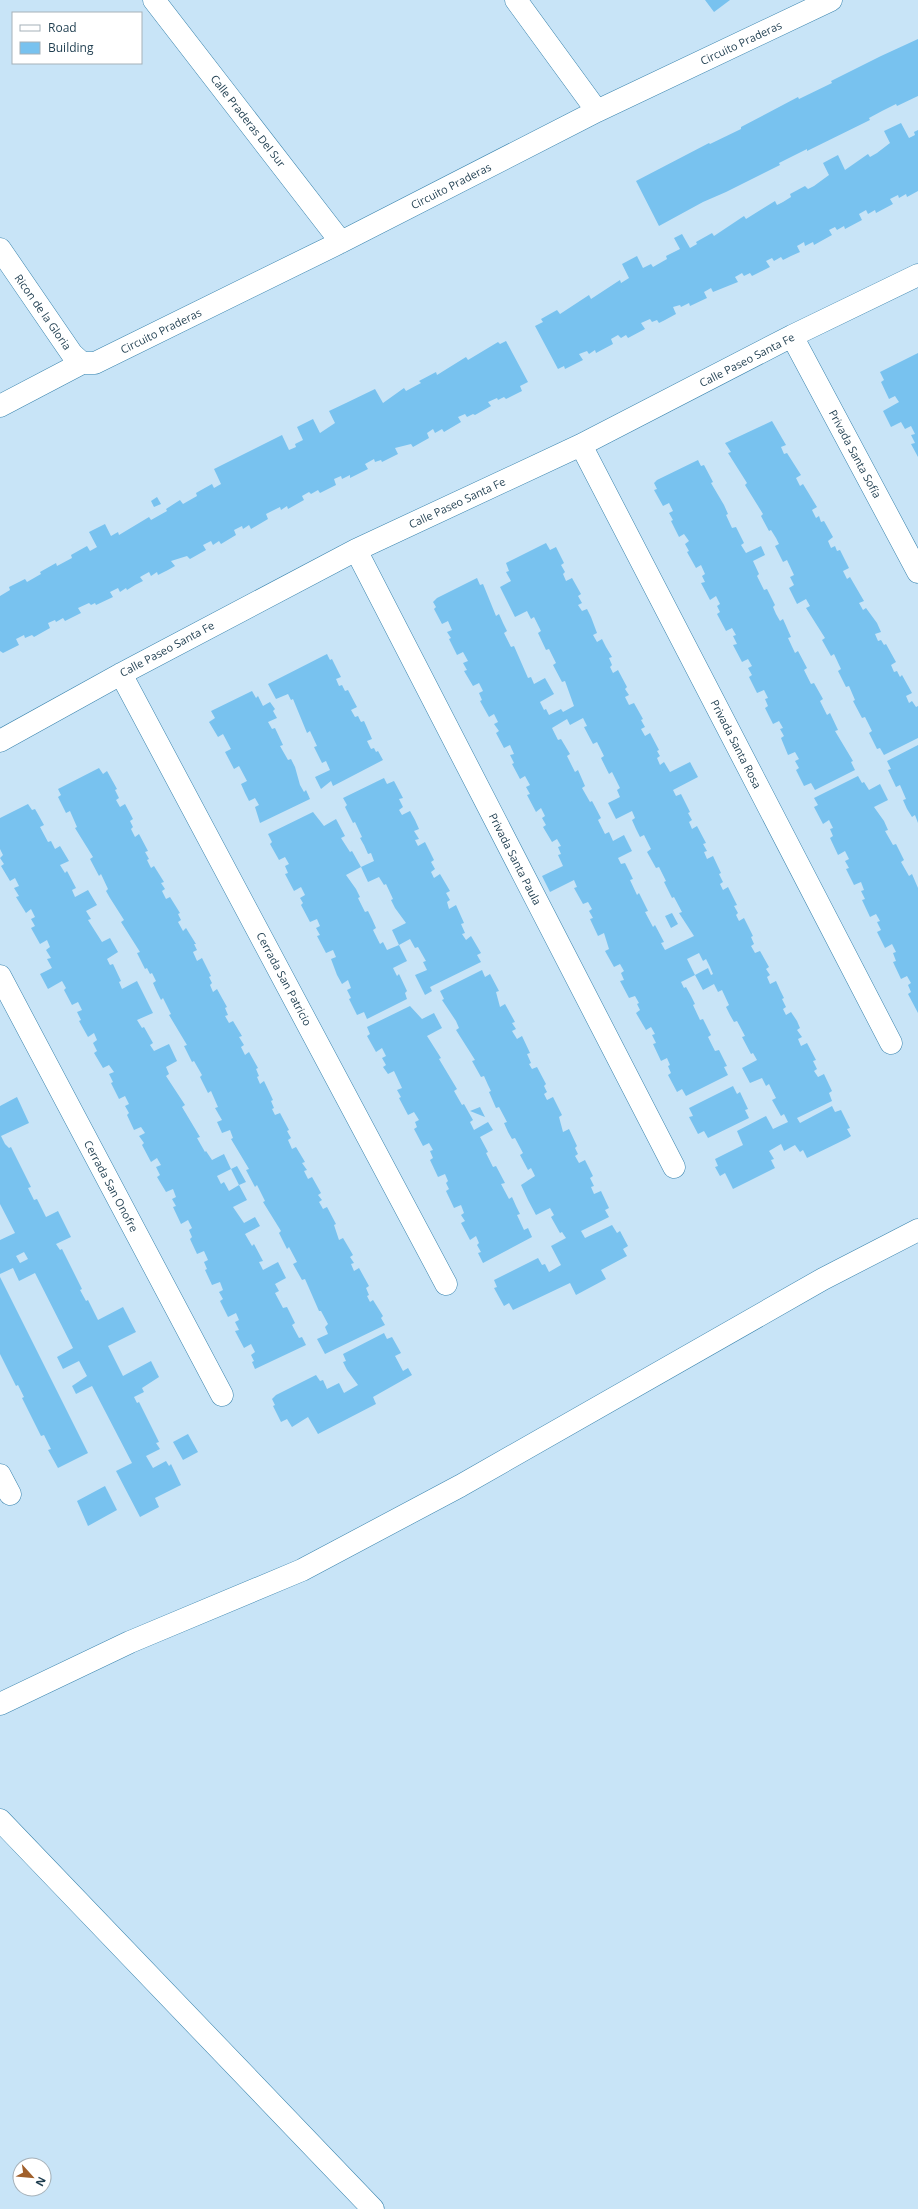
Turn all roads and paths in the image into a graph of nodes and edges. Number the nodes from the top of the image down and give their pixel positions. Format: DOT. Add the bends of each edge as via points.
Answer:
graph roads {
  1 [pos="154,0"];
  2 [pos="516,0"];
  3 [pos="831,0"];
  4 [pos="597,111"];
  5 [pos="341,242"];
  6 [pos="0,249"];
  7 [pos="918,275"];
  8 [pos="792,336"];
  9 [pos="77,358"];
  10 [pos="0,406"];
  11 [pos="581,445"];
  12 [pos="356,550"];
  13 [pos="918,572"];
  14 [pos="121,674"];
  15 [pos="0,741"];
  16 [pos="0,976"];
  17 [pos="891,1043"];
  18 [pos="674,1167"];
  19 [pos="918,1230"];
  20 [pos="446,1284"];
  21 [pos="222,1395"];
  22 [pos="0,1704"];
  23 [pos="0,1820"];
  24 [pos="373,2209"];
  1 -- 5 [label="street, Calle Praderas Del Sur"];
  2 -- 4 [label="street"];
  3 -- 4 [label="street, Circuito Praderas"];
  4 -- 5 [label="street, Circuito Praderas"];
  5 -- 9 [label="street, Circuito Praderas" via="95,363"];
  6 -- 9 [label="street, Ricon de la Gloria"];
  7 -- 8 [label="street, Calle Paseo Santa Fe"];
  8 -- 11 [label="street, Calle Paseo Santa Fe"];
  8 -- 13 [label="street, Privada Santa Sofía"];
  9 -- 10 [label="street, Circuito Praderas"];
  11 -- 12 [label="street, Calle Paseo Santa Fe"];
  11 -- 17 [label="street, Privada Santa Rosa"];
  12 -- 14 [label="street, Calle Paseo Santa Fe"];
  12 -- 18 [label="street, Privada Santa Paula"];
  14 -- 15 [label="street, Calle Paseo Santa Fe"];
  14 -- 20 [label="street, Cerrada San Patricio"];
  16 -- 21 [label="street, Cerrada San Onofre"];
  19 -- 22 [label="street" via="823,1279 460,1486 302,1570 130,1642"];
  23 -- 24 [label="street"];
}
